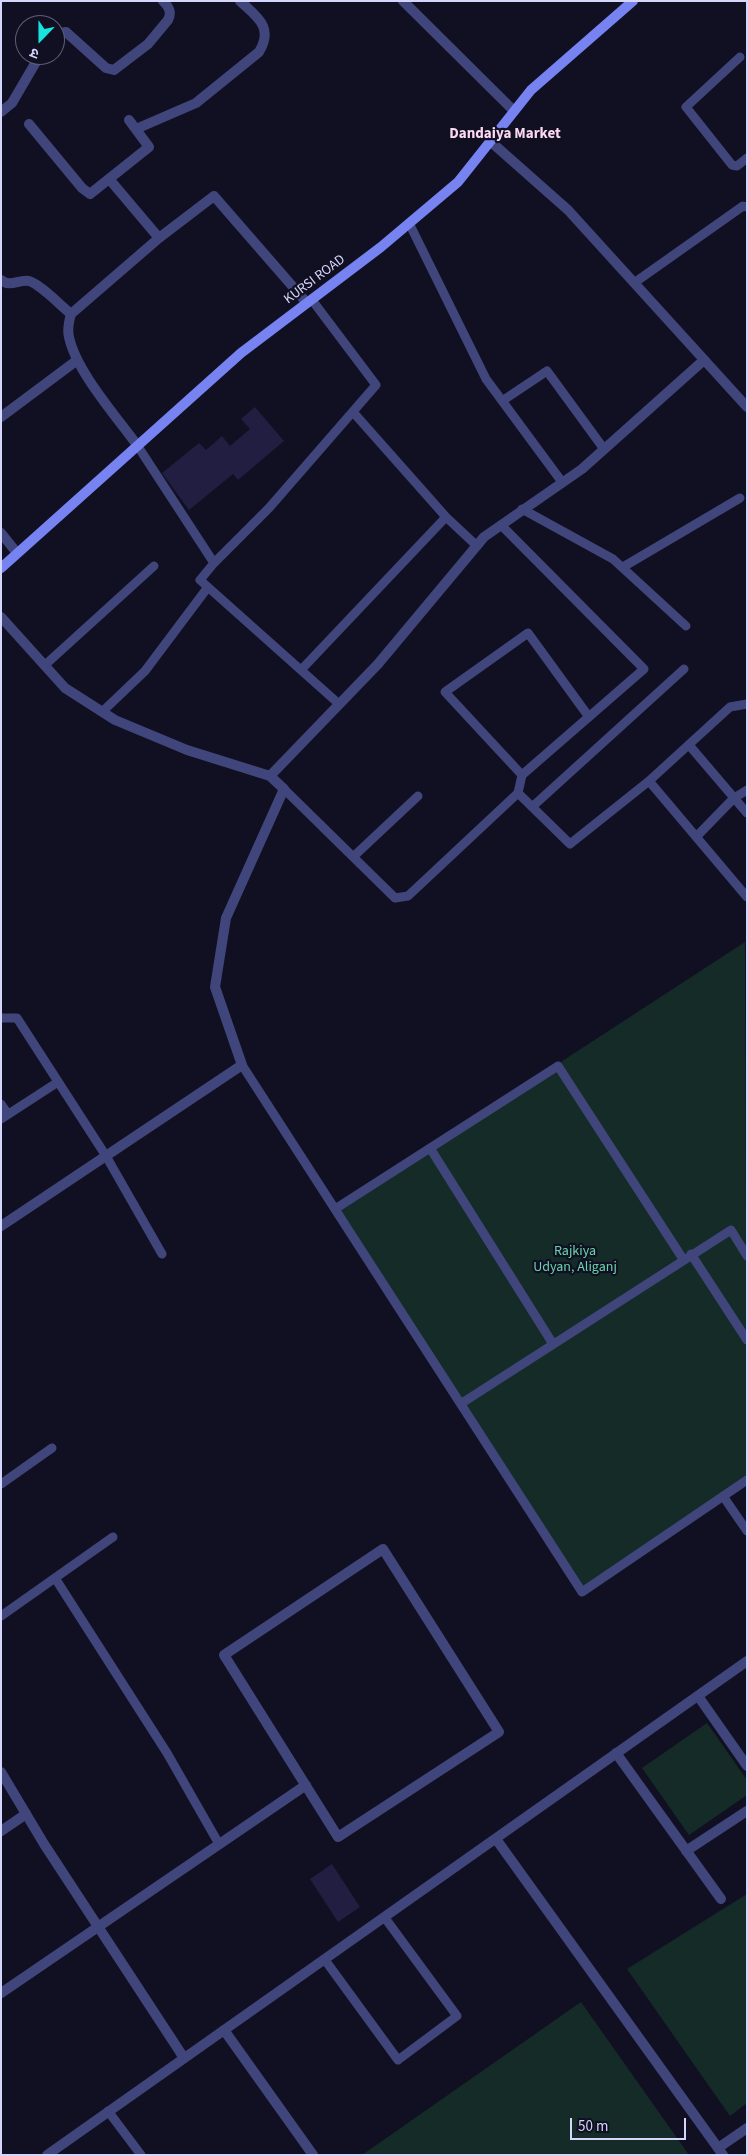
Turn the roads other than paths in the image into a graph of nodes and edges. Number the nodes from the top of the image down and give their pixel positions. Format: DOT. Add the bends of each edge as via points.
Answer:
graph roads {
  1 [pos="240,1"];
  2 [pos="403,1"];
  3 [pos="633,1"];
  4 [pos="165,2"];
  5 [pos="65,32"];
  6 [pos="740,57"];
  7 [pos="34,65"];
  8 [pos="514,110"];
  9 [pos="1,112"];
  10 [pos="129,120"];
  11 [pos="29,124"];
  12 [pos="136,128"];
  13 [pos="490,141"];
  14 [pos="747,158"];
  15 [pos="110,180"];
  16 [pos="747,207"];
  17 [pos="409,223"];
  18 [pos="159,238"];
  19 [pos="1,280"];
  20 [pos="634,283"];
  21 [pos="309,301"];
  22 [pos="71,314"];
  23 [pos="704,360"];
  24 [pos="76,361"];
  25 [pos="502,401"];
  26 [pos="745,401"];
  27 [pos="353,412"];
  28 [pos="1,417"];
  29 [pos="138,445"];
  30 [pos="604,449"];
  31 [pos="562,482"];
  32 [pos="740,498"];
  33 [pos="522,510"];
  34 [pos="446,517"];
  35 [pos="501,525"];
  36 [pos="1,534"];
  37 [pos="476,546"];
  38 [pos="17,554"];
  39 [pos="214,563"];
  40 [pos="154,566"];
  41 [pos="622,567"];
  42 [pos="1,568"];
  43 [pos="208,587"];
  44 [pos="1,617"];
  45 [pos="686,626"];
  46 [pos="45,665"];
  47 [pos="684,668"];
  48 [pos="300,670"];
  49 [pos="339,704"];
  50 [pos="747,704"];
  51 [pos="102,712"];
  52 [pos="589,717"];
  53 [pos="689,745"];
  54 [pos="522,775"];
  55 [pos="270,776"];
  56 [pos="649,781"];
  57 [pos="284,789"];
  58 [pos="747,790"];
  59 [pos="518,793"];
  60 [pos="418,796"];
  61 [pos="734,798"];
  62 [pos="532,807"];
  63 [pos="747,813"];
  64 [pos="696,837"];
  65 [pos="353,857"];
  66 [pos="745,892"];
  67 [pos="1,1018"];
  68 [pos="242,1065"];
  69 [pos="58,1082"];
  70 [pos="1,1104"];
  71 [pos="5,1116"];
  72 [pos="430,1148"];
  73 [pos="106,1156"];
  74 [pos="335,1209"];
  75 [pos="1,1226"];
  76 [pos="162,1254"];
  77 [pos="747,1256"];
  78 [pos="687,1257"];
  79 [pos="747,1340"];
  80 [pos="553,1344"];
  81 [pos="462,1403"];
  82 [pos="52,1448"];
  83 [pos="747,1480"];
  84 [pos="1,1484"];
  85 [pos="723,1496"];
  86 [pos="747,1531"];
  87 [pos="113,1537"];
  88 [pos="55,1578"];
  89 [pos="1,1616"];
  90 [pos="747,1661"];
  91 [pos="698,1696"];
  92 [pos="616,1753"];
  93 [pos="747,1766"];
  94 [pos="1,1772"];
  95 [pos="306,1785"];
  96 [pos="747,1812"];
  97 [pos="26,1814"];
  98 [pos="1,1831"];
  99 [pos="496,1839"];
  100 [pos="219,1844"];
  101 [pos="686,1851"];
  102 [pos="721,1899"];
  103 [pos="385,1918"];
  104 [pos="98,1926"];
  105 [pos="325,1960"];
  106 [pos="1,1993"];
  107 [pos="224,2030"];
  108 [pos="184,2058"];
  109 [pos="108,2111"];
  110 [pos="747,2128"];
  111 [pos="720,2151"];
  112 [pos="47,2155"];
  113 [pos="141,2155"];
  114 [pos="312,2155"];
  1 -- 12 [label="street" via="265,30 265,43 260,52 196,103"];
  2 -- 8 [label="street"];
  3 -- 8 [label="main road, KURSI ROAD" via="531,90"];
  4 -- 5 [label="street" via="171,15 168,20 148,44 114,70 106,68"];
  6 -- 14 [label="lane" via="686,108 732,165 737,166"];
  7 -- 9 [label="street" via="12,104"];
  8 -- 13 [label="main road, KURSI ROAD"];
  10 -- 12 [label="street"];
  11 -- 15 [label="street" via="87,194 93,194"];
  12 -- 15 [label="street" via="149,147"];
  13 -- 17 [label="main road, KURSI ROAD" via="458,182"];
  13 -- 20 [label="street" via="568,210"];
  15 -- 18 [label="street"];
  16 -- 20 [label="lane" via="744,206"];
  17 -- 21 [label="main road, KURSI ROAD"];
  17 -- 25 [label="lane" via="486,379"];
  18 -- 21 [label="street" via="214,196"];
  18 -- 22 [label="street"];
  19 -- 22 [label="street" via="12,284 33,283"];
  20 -- 23 [label="street"];
  21 -- 27 [label="lane" via="376,385"];
  21 -- 29 [label="main road, KURSI ROAD" via="241,353"];
  22 -- 24 [label="street" via="68,335"];
  23 -- 26 [label="street"];
  23 -- 30 [label="street"];
  24 -- 28 [label="street"];
  24 -- 29 [label="street"];
  25 -- 30 [label="lane" via="546,371"];
  25 -- 31 [label="lane"];
  27 -- 34 [label="lane"];
  27 -- 39 [label="lane" via="269,508"];
  29 -- 38 [label="main road, KURSI ROAD"];
  29 -- 39 [label="lane"];
  30 -- 31 [label="street"];
  31 -- 33 [label="street"];
  32 -- 41 [label="lane"];
  33 -- 35 [label="street"];
  33 -- 41 [label="lane"];
  34 -- 37 [label="lane"];
  34 -- 48 [label="lane"];
  35 -- 37 [label="street"];
  35 -- 52 [label="lane" via="644,670"];
  36 -- 38 [label="street"];
  37 -- 49 [label="street" via="378,664"];
  38 -- 42 [label="main road, KURSI ROAD"];
  39 -- 43 [label="lane" via="200,580"];
  40 -- 46 [label="lane"];
  41 -- 45 [label="lane"];
  43 -- 48 [label="lane"];
  43 -- 51 [label="lane" via="145,671"];
  44 -- 46 [label="street"];
  46 -- 51 [label="street" via="65,688"];
  47 -- 62 [label="lane"];
  48 -- 49 [label="lane"];
  49 -- 55 [label="street"];
  50 -- 53 [label="lane" via="730,708"];
  51 -- 55 [label="street" via="187,750"];
  52 -- 54 [label="lane"];
  52 -- 54 [label="lane" via="528,632 445,692"];
  53 -- 56 [label="lane"];
  53 -- 61 [label="lane"];
  54 -- 59 [label="lane"];
  55 -- 57 [label="street"];
  56 -- 62 [label="lane" via="570,844"];
  56 -- 64 [label="lane"];
  57 -- 65 [label="lane"];
  57 -- 68 [label="street" via="226,918 215,987"];
  58 -- 61 [label="lane"];
  59 -- 62 [label="lane"];
  59 -- 65 [label="lane" via="408,896 394,898"];
  60 -- 65 [label="lane"];
  61 -- 63 [label="lane"];
  61 -- 64 [label="lane"];
  64 -- 66 [label="lane"];
  67 -- 69 [label="lane" via="17,1018"];
  68 -- 73 [label="street"];
  68 -- 74 [label="lane"];
  69 -- 71 [label="lane"];
  69 -- 73 [label="lane"];
  70 -- 71 [label="lane"];
  72 -- 74 [label="lane"];
  72 -- 78 [label="lane" via="558,1066"];
  72 -- 80 [label="lane"];
  73 -- 75 [label="street"];
  73 -- 76 [label="lane"];
  74 -- 81 [label="lane"];
  77 -- 78 [label="lane" via="731,1230"];
  78 -- 79 [label="lane"];
  78 -- 80 [label="lane"];
  80 -- 81 [label="lane"];
  81 -- 85 [label="lane" via="582,1592"];
  82 -- 84 [label="lane"];
  83 -- 85 [label="lane"];
  85 -- 86 [label="lane"];
  87 -- 88 [label="lane"];
  88 -- 89 [label="lane"];
  88 -- 100 [label="lane" via="167,1753"];
  90 -- 91 [label="street"];
  91 -- 92 [label="street"];
  91 -- 93 [label="street"];
  92 -- 99 [label="street"];
  92 -- 101 [label="street"];
  94 -- 97 [label="street"];
  95 -- 95 [label="street" via="224,1655 383,1549 499,1732 338,1837"];
  95 -- 100 [label="street"];
  96 -- 101 [label="street"];
  97 -- 98 [label="street"];
  97 -- 104 [label="street"];
  99 -- 103 [label="street"];
  99 -- 111 [label="street"];
  100 -- 104 [label="street"];
  101 -- 102 [label="street"];
  103 -- 105 [label="street"];
  103 -- 105 [label="lane" via="457,2016 398,2060"];
  104 -- 106 [label="street"];
  104 -- 108 [label="street"];
  105 -- 107 [label="street"];
  107 -- 108 [label="street"];
  107 -- 114 [label="street"];
  108 -- 109 [label="street"];
  109 -- 112 [label="street"];
  109 -- 113 [label="lane"];
  110 -- 111 [label="street"];
}
